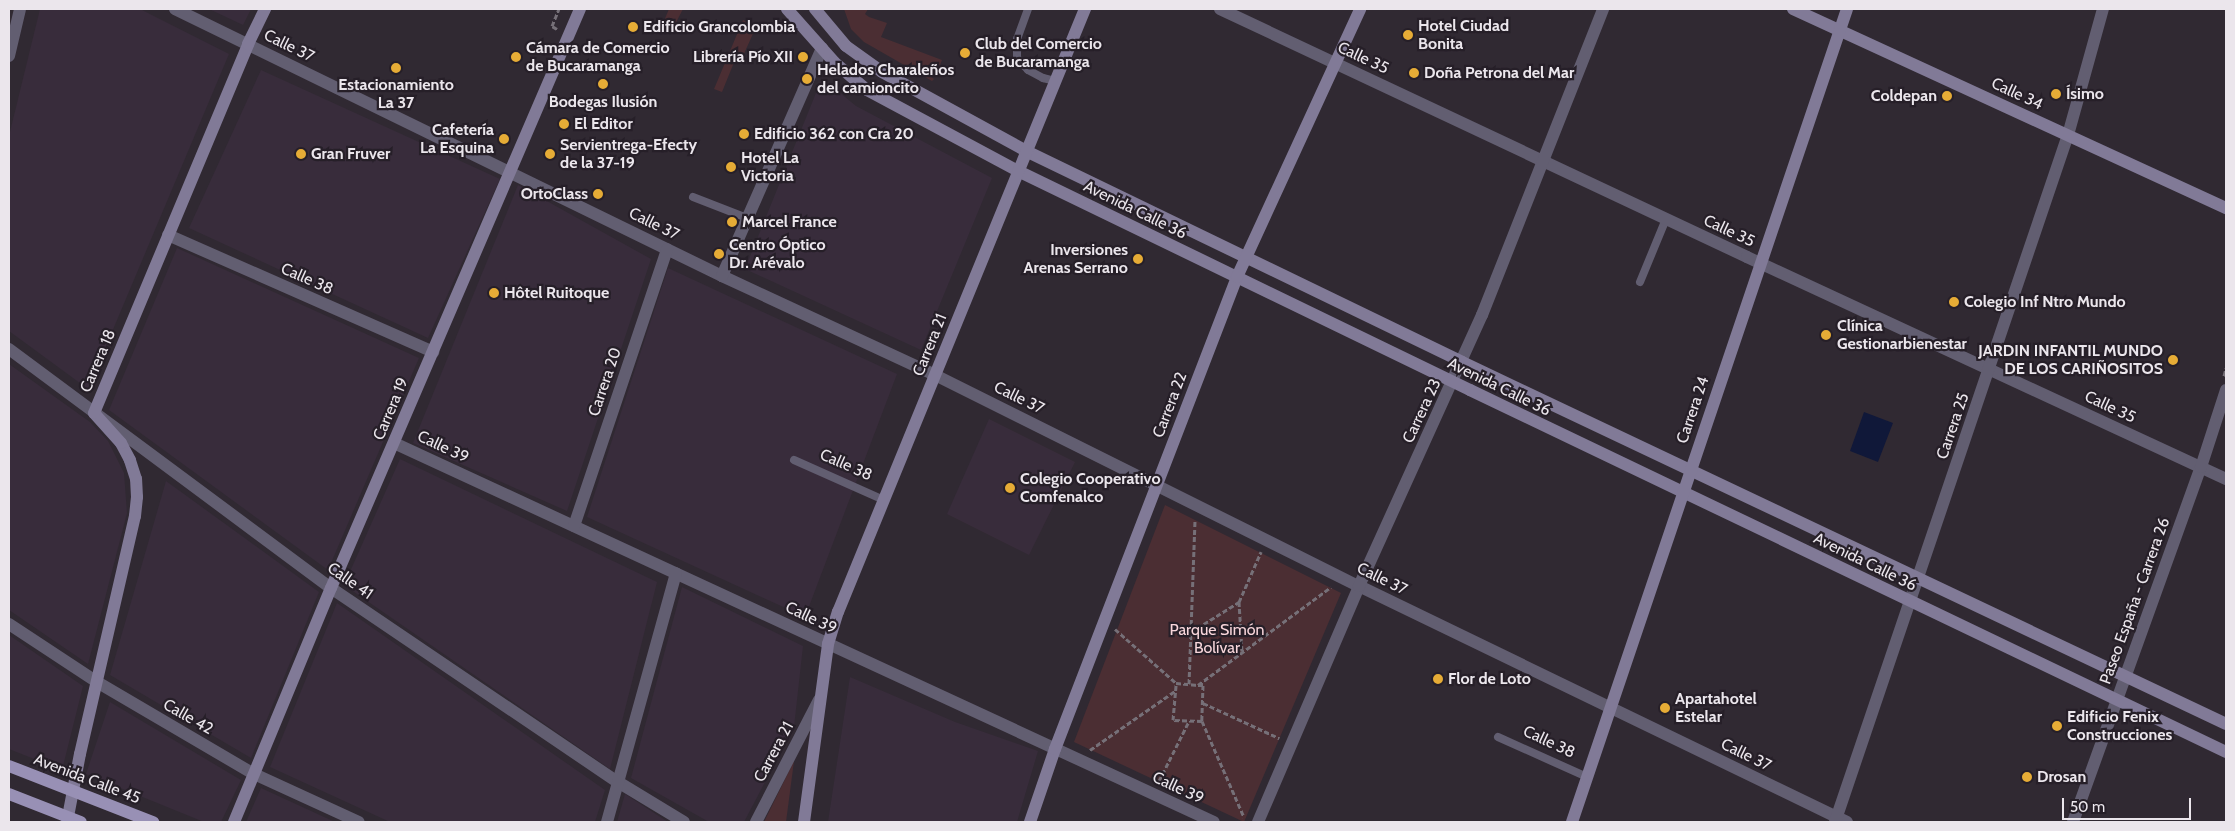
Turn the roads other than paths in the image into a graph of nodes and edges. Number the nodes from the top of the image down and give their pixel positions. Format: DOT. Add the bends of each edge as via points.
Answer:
graph roads {
  1 [pos="20,9"];
  2 [pos="175,9"];
  3 [pos="265,9"];
  4 [pos="580,9"];
  5 [pos="787,9"];
  6 [pos="815,9"];
  7 [pos="1028,9"];
  8 [pos="1085,9"];
  9 [pos="1220,9"];
  10 [pos="1360,9"];
  11 [pos="1603,9"];
  12 [pos="1793,9"];
  13 [pos="1847,9"];
  14 [pos="2103,9"];
  15 [pos="1840,31"];
  16 [pos="248,44"];
  17 [pos="822,48"];
  18 [pos="9,56"];
  19 [pos="1334,62"];
  20 [pos="1055,81"];
  21 [pos="2068,135"];
  22 [pos="1026,151"];
  23 [pos="1542,160"];
  24 [pos="511,171"];
  25 [pos="1018,171"];
  26 [pos="693,197"];
  27 [pos="2226,208"];
  28 [pos="747,218"];
  29 [pos="1666,219"];
  30 [pos="168,235"];
  31 [pos="667,249"];
  32 [pos="1246,257"];
  33 [pos="1761,263"];
  34 [pos="722,276"];
  35 [pos="1237,278"];
  36 [pos="1640,282"];
  37 [pos="9,349"];
  38 [pos="433,352"];
  39 [pos="1462,362"];
  40 [pos="1990,369"];
  41 [pos="935,375"];
  42 [pos="1453,382"];
  43 [pos="2226,390"];
  44 [pos="94,413"];
  45 [pos="394,442"];
  46 [pos="794,460"];
  47 [pos="2201,467"];
  48 [pos="1690,470"];
  49 [pos="2226,479"];
  50 [pos="1156,484"];
  51 [pos="1682,492"];
  52 [pos="884,500"];
  53 [pos="574,526"];
  54 [pos="676,573"];
  55 [pos="1918,579"];
  56 [pos="1359,586"];
  57 [pos="331,588"];
  58 [pos="1910,601"];
  59 [pos="9,624"];
  60 [pos="828,644"];
  61 [pos="2125,676"];
  62 [pos="96,682"];
  63 [pos="821,698"];
  64 [pos="2116,700"];
  65 [pos="1610,706"];
  66 [pos="2226,724"];
  67 [pos="1498,737"];
  68 [pos="1055,749"];
  69 [pos="2226,752"];
  70 [pos="9,766"];
  71 [pos="254,774"];
  72 [pos="1587,777"];
  73 [pos="618,782"];
  74 [pos="72,790"];
  75 [pos="9,794"];
  76 [pos="1196,819"];
  77 [pos="67,820"];
  78 [pos="1840,821"];
  79 [pos="81,822"];
  80 [pos="153,822"];
  81 [pos="234,822"];
  82 [pos="359,822"];
  83 [pos="607,822"];
  84 [pos="684,822"];
  85 [pos="756,822"];
  86 [pos="804,822"];
  87 [pos="1030,822"];
  88 [pos="1214,822"];
  89 [pos="1258,822"];
  90 [pos="1572,822"];
  91 [pos="2073,822"];
  1 -- 18 [label="street"];
  2 -- 16 [label="street, Calle 37"];
  3 -- 16 [label="street, Carrera 18"];
  4 -- 24 [label="street, Carrera 19"];
  5 -- 17 [label="street, Avenida Calle 36"];
  6 -- 22 [label="street, Avenida Calle 36" via="846,46 882,72"];
  7 -- 20 [label="lane" via="1017,40 1017,58 1028,70"];
  8 -- 20 [label="street, Carrera 21"];
  9 -- 19 [label="street, Calle 35"];
  10 -- 19 [label="street, Carrera 22"];
  11 -- 23 [label="street, Carrera 23"];
  12 -- 15 [label="street, Calle 34"];
  13 -- 15 [label="street, Carrera 24"];
  14 -- 21 [label="street, Carrera 25"];
  15 -- 21 [label="street, Calle 34"];
  15 -- 33 [label="street, Carrera 24"];
  16 -- 24 [label="street, Calle 37"];
  16 -- 30 [label="street, Carrera 18"];
  17 -- 25 [label="street, Avenida Calle 36" via="845,73 867,90"];
  17 -- 28 [label="street"];
  19 -- 23 [label="street, Calle 35"];
  19 -- 32 [label="street, Carrera 22"];
  20 -- 22 [label="street, Carrera 21"];
  21 -- 27 [label="street, Calle 34"];
  21 -- 40 [label="street, Carrera 25"];
  22 -- 25 [label="street, Carrera 21"];
  22 -- 32 [label="street, Avenida Calle 36"];
  23 -- 29 [label="street, Calle 35"];
  23 -- 39 [label="street, Carrera 23"];
  24 -- 31 [label="street, Calle 37"];
  24 -- 38 [label="street, Carrera 19"];
  25 -- 35 [label="street, Avenida Calle 36"];
  25 -- 41 [label="street, Carrera 21"];
  26 -- 28 [label="lane"];
  28 -- 34 [label="street"];
  29 -- 33 [label="street, Calle 35"];
  29 -- 36 [label="lane"];
  30 -- 38 [label="street, Calle 38"];
  30 -- 44 [label="street, Carrera 18"];
  31 -- 34 [label="street, Calle 37"];
  31 -- 53 [label="street, Carrera 20"];
  32 -- 35 [label="street, Carrera 22"];
  32 -- 39 [label="street, Avenida Calle 36"];
  33 -- 40 [label="street, Calle 35"];
  33 -- 48 [label="street, Carrera 24"];
  34 -- 41 [label="street, Calle 37"];
  35 -- 42 [label="street, Avenida Calle 36"];
  35 -- 50 [label="street, Carrera 22"];
  37 -- 44 [label="street, Calle 41"];
  38 -- 45 [label="street, Carrera 19"];
  39 -- 42 [label="street, Carrera 23"];
  39 -- 48 [label="street, Avenida Calle 36"];
  40 -- 47 [label="street, Calle 35"];
  40 -- 55 [label="street, Carrera 25"];
  41 -- 50 [label="street, Calle 37"];
  41 -- 52 [label="street, Carrera 21"];
  42 -- 51 [label="street, Avenida Calle 36"];
  42 -- 56 [label="street, Carrera 23"];
  43 -- 47 [label="street, Paseo España - Carrera 26"];
  44 -- 57 [label="street, Calle 41"];
  44 -- 62 [label="street, Carrera 18" via="121,443 130,460 137,497"];
  45 -- 53 [label="street, Calle 39"];
  45 -- 57 [label="street, Carrera 19"];
  46 -- 52 [label="lane, Calle 38"];
  47 -- 49 [label="street, Calle 35"];
  47 -- 61 [label="street, Paseo España - Carrera 26"];
  48 -- 51 [label="street, Carrera 24"];
  48 -- 55 [label="street, Avenida Calle 36"];
  50 -- 56 [label="street, Calle 37"];
  50 -- 68 [label="street, Carrera 22"];
  51 -- 58 [label="street, Avenida Calle 36"];
  51 -- 65 [label="street, Carrera 24"];
  52 -- 60 [label="street, Carrera 21"];
  53 -- 54 [label="street, Calle 39"];
  54 -- 60 [label="street, Calle 39"];
  54 -- 73 [label="street"];
  55 -- 58 [label="street, Carrera 25"];
  55 -- 61 [label="street, Avenida Calle 36"];
  56 -- 65 [label="street, Calle 37"];
  56 -- 89 [label="street, Carrera 23"];
  57 -- 71 [label="street, Carrera 19"];
  57 -- 73 [label="street, Calle 41"];
  58 -- 64 [label="street, Avenida Calle 36"];
  58 -- 78 [label="street, Carrera 25"];
  59 -- 62 [label="street, Calle 42"];
  60 -- 63 [label="street, Carrera 21"];
  60 -- 68 [label="street, Calle 39"];
  61 -- 64 [label="street, Paseo España - Carrera 26"];
  61 -- 66 [label="street, Avenida Calle 36"];
  62 -- 71 [label="street, Calle 42"];
  62 -- 74 [label="street, Carrera 18"];
  63 -- 85 [label="street, Carrera 21"];
  63 -- 86 [label="street, Carrera 21"];
  64 -- 69 [label="street, Avenida Calle 36"];
  64 -- 91 [label="street, Paseo España - Carrera 26"];
  65 -- 72 [label="street, Carrera 24"];
  65 -- 78 [label="street, Calle 37"];
  67 -- 72 [label="lane, Calle 38"];
  68 -- 76 [label="street, Calle 39" via="1153,794"];
  68 -- 87 [label="street, Carrera 22"];
  70 -- 74 [label="main road, Avenida Calle 45"];
  71 -- 81 [label="street, Carrera 19"];
  71 -- 82 [label="street, Calle 42"];
  72 -- 90 [label="street, Carrera 24"];
  73 -- 83 [label="street"];
  73 -- 84 [label="street, Calle 41"];
  74 -- 77 [label="street, Carrera 18"];
  74 -- 80 [label="main road, Avenida Calle 45"];
  75 -- 77 [label="main road"];
  76 -- 88 [label="street, Calle 39"];
  77 -- 79 [label="main road"];
}
